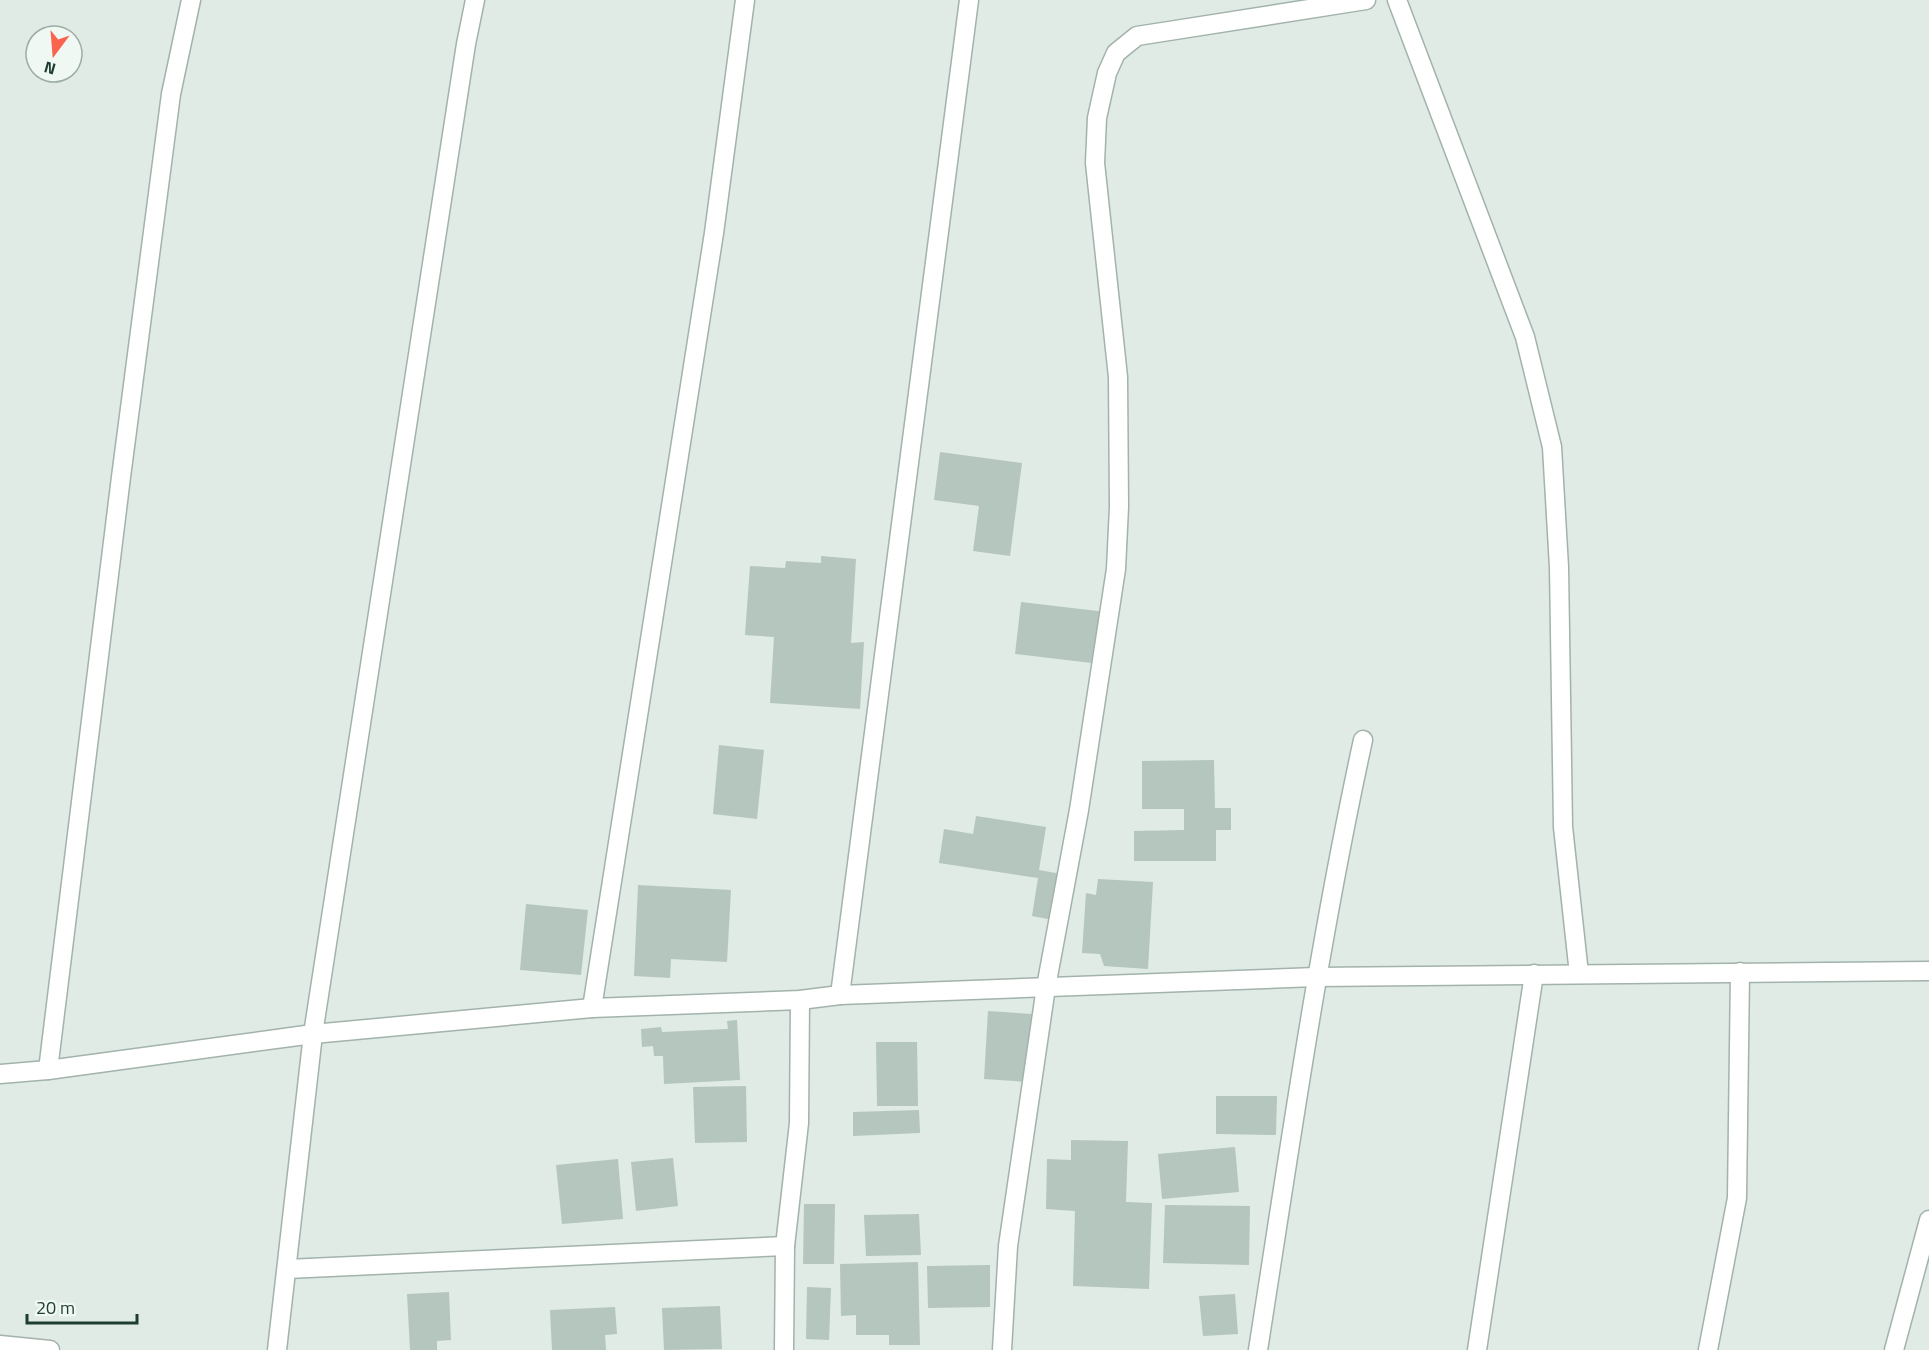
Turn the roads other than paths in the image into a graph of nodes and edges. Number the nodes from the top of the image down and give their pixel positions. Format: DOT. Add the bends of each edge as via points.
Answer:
graph roads {
  1 [pos="191,0"];
  2 [pos="475,0"];
  3 [pos="745,0"];
  4 [pos="969,0"];
  5 [pos="1366,0"];
  6 [pos="1397,0"];
  7 [pos="1363,740"];
  8 [pos="1740,972"];
  9 [pos="1929,972"];
  10 [pos="1579,974"];
  11 [pos="1534,975"];
  12 [pos="1316,977"];
  13 [pos="1046,987"];
  14 [pos="840,995"];
  15 [pos="800,1000"];
  16 [pos="592,1008"];
  17 [pos="313,1034"];
  18 [pos="48,1070"];
  19 [pos="0,1074"];
  20 [pos="1929,1220"];
  21 [pos="785,1246"];
  22 [pos="287,1269"];
  23 [pos="0,1345"];
  24 [pos="50,1350"];
  25 [pos="277,1350"];
  26 [pos="784,1350"];
  27 [pos="1002,1350"];
  28 [pos="1258,1350"];
  29 [pos="1477,1350"];
  30 [pos="1708,1350"];
  31 [pos="1894,1350"];
  1 -- 18 [label="street" via="171,94"];
  2 -- 17 [label="street"];
  3 -- 16 [label="street" via="714,233"];
  4 -- 14 [label="street"];
  5 -- 13 [label="street" via="1137,36 1116,53 1107,73 1097,118 1095,163 1118,377 1116,569 1079,810"];
  6 -- 10 [label="street" via="1525,337 1552,447 1559,567 1563,827"];
  7 -- 12 [label="street"];
  8 -- 9 [label="street"];
  8 -- 10 [label="street"];
  8 -- 30 [label="street" via="1737,1198"];
  10 -- 11 [label="street"];
  11 -- 12 [label="street"];
  11 -- 29 [label="street"];
  12 -- 13 [label="street"];
  12 -- 28 [label="street"];
  13 -- 14 [label="street"];
  13 -- 27 [label="street" via="1008,1246"];
  14 -- 15 [label="street"];
  15 -- 16 [label="street"];
  15 -- 21 [label="street" via="799,1123"];
  16 -- 17 [label="street"];
  17 -- 18 [label="street"];
  17 -- 22 [label="street"];
  18 -- 19 [label="street"];
  20 -- 31 [label="street"];
  21 -- 22 [label="street"];
  21 -- 26 [label="street"];
  22 -- 25 [label="street"];
  23 -- 24 [label="street"];
}
